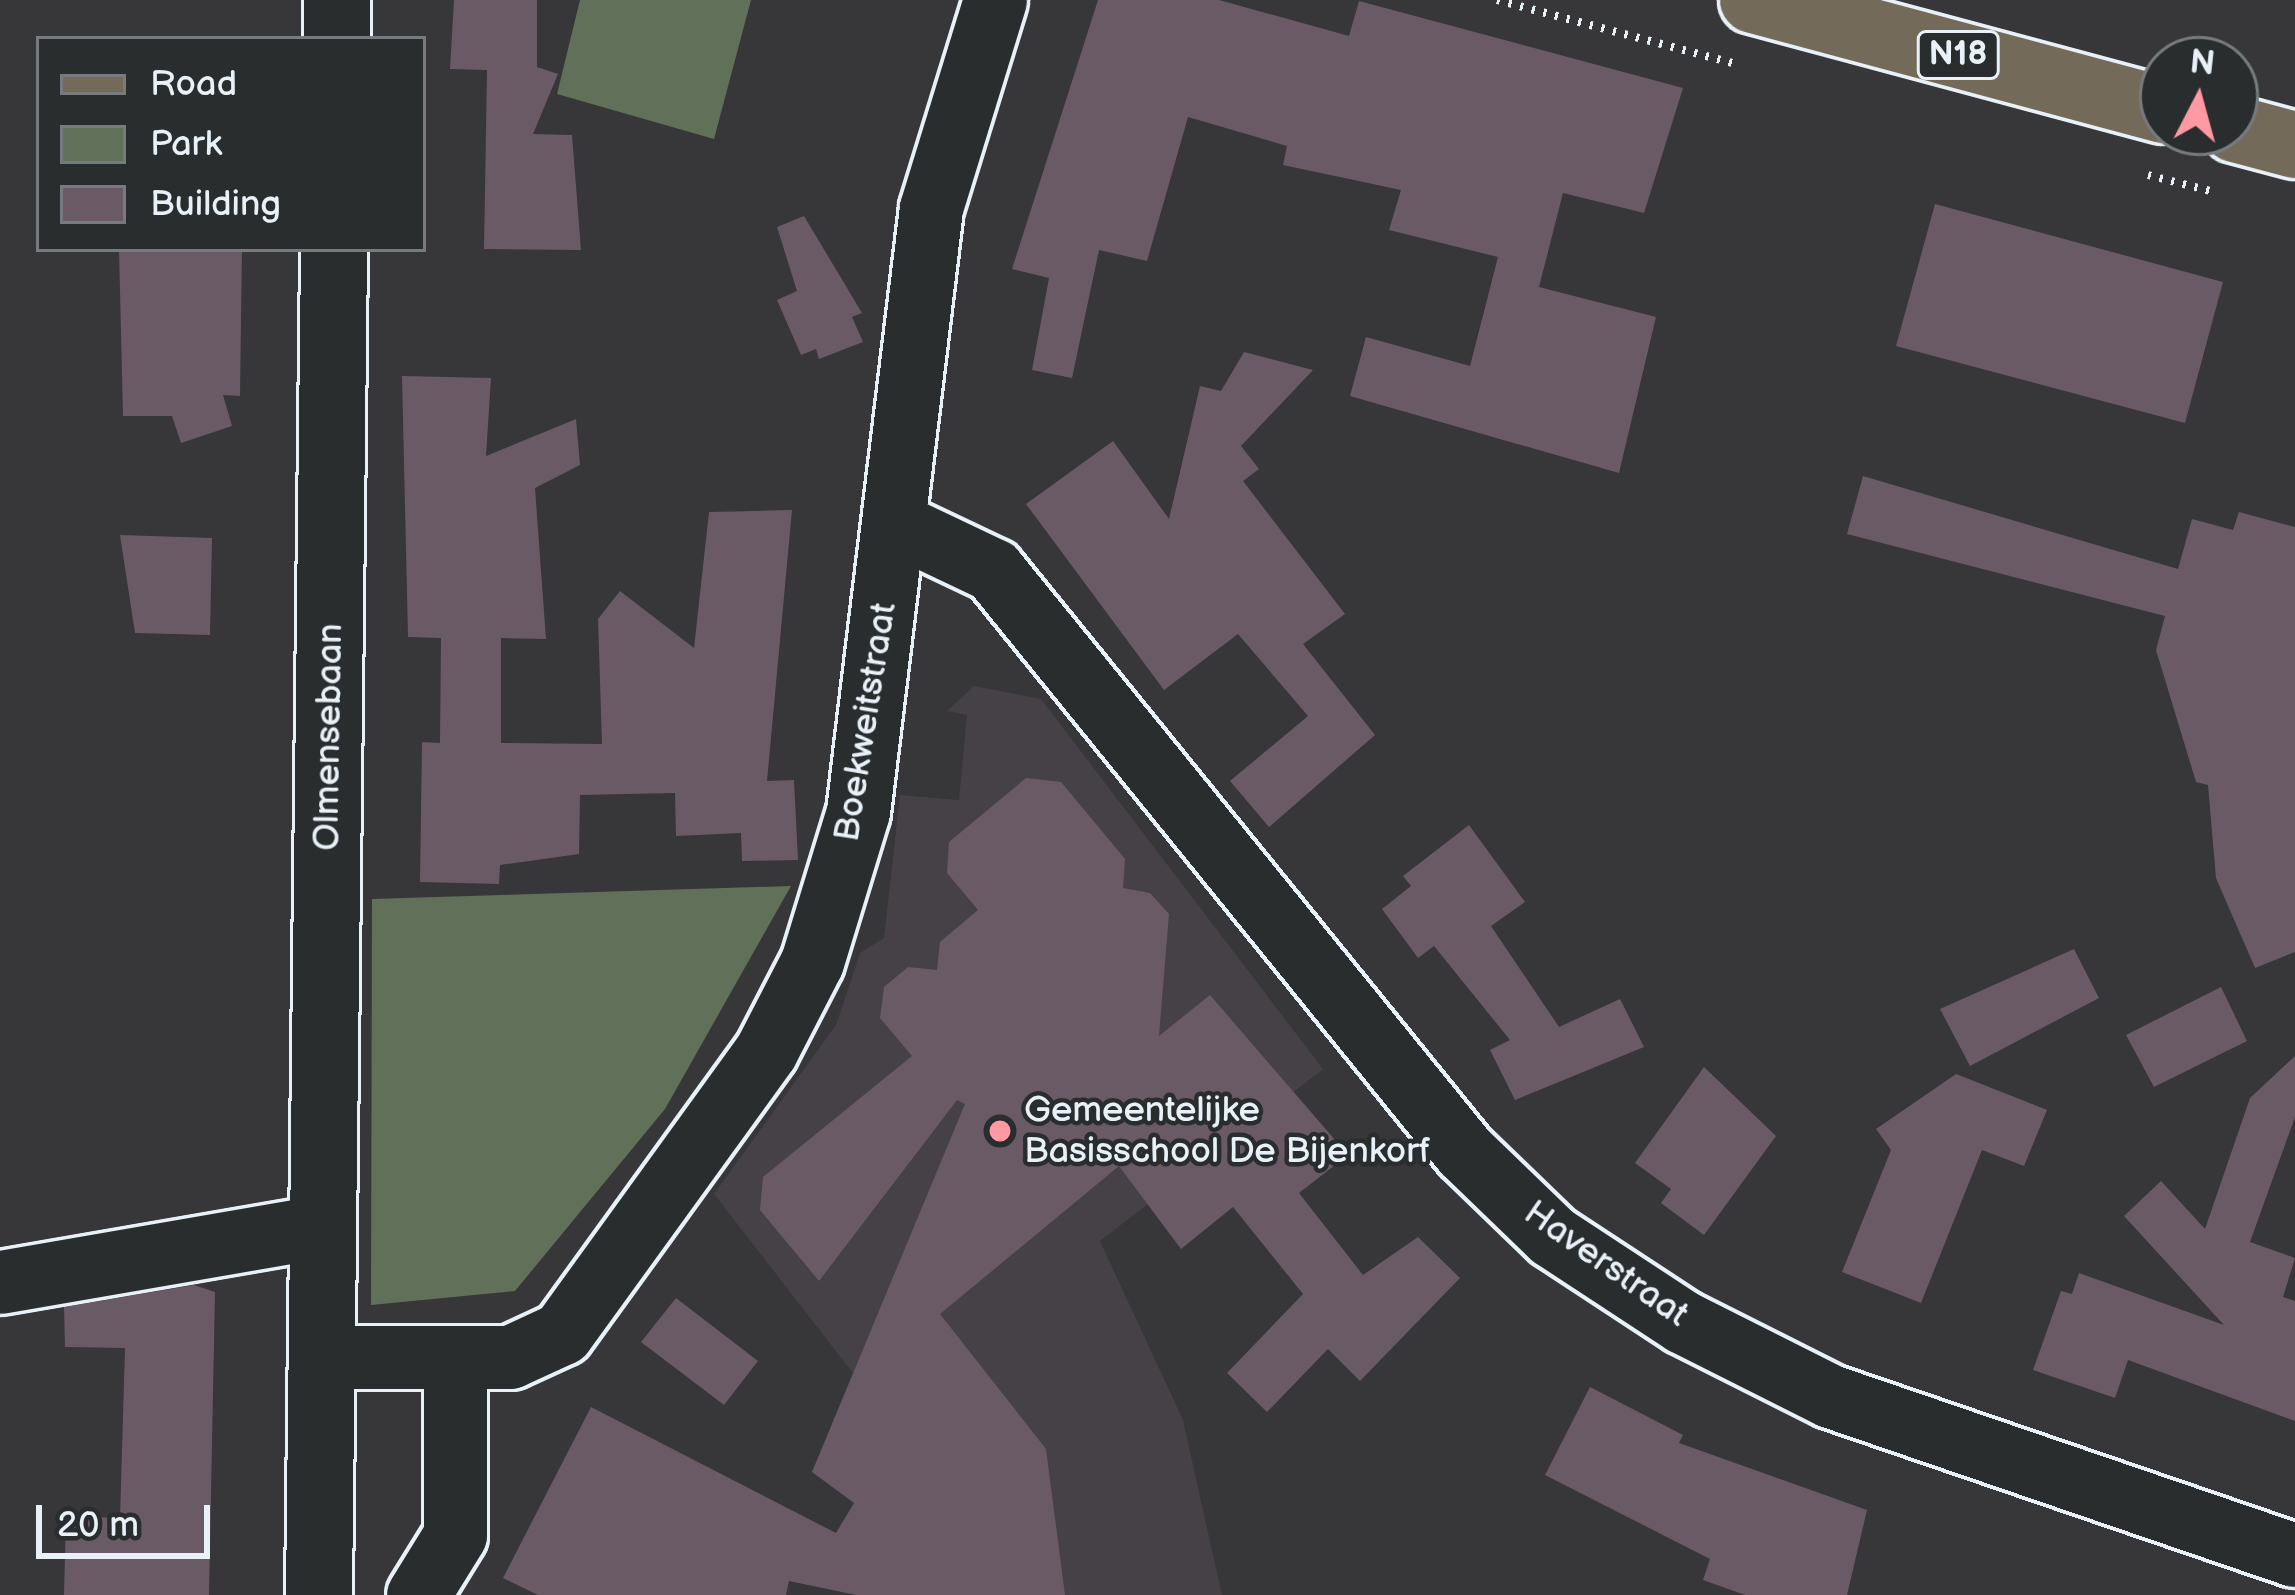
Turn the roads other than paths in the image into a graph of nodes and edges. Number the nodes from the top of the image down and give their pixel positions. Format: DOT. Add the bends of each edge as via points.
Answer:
graph roads {
  1 [pos="337,0"];
  2 [pos="995,0"];
  3 [pos="1754,0"];
  4 [pos="337,36"];
  5 [pos="2139,104"];
  6 [pos="2259,135"];
  7 [pos="2295,145"];
  8 [pos="334,252"];
  9 [pos="894,524"];
  10 [pos="323,1226"];
  11 [pos="0,1282"];
  12 [pos="322,1358"];
  13 [pos="455,1361"];
  14 [pos="2295,1555"];
  15 [pos="319,1595"];
  16 [pos="418,1595"];
  1 -- 4 [label="street"];
  2 -- 9 [label="street, Boekweitstraat" via="931,208"];
  3 -- 5 [label="main road, N18"];
  6 -- 7 [label="main road"];
  8 -- 10 [label="street, Olmensebaan"];
  9 -- 13 [label="street, Boekweitstraat" via="857,812 812,962 766,1051 562,1333 510,1357"];
  9 -- 14 [label="street, Haverstraat" via="993,570 1465,1151 1552,1236 1683,1322 1830,1396"];
  10 -- 11 [label="street"];
  10 -- 12 [label="street, Olmensebaan"];
  12 -- 13 [label="street, Boekweitstraat"];
  12 -- 15 [label="street, Olmensebaan"];
  13 -- 16 [label="street" via="455,1535"];
}
